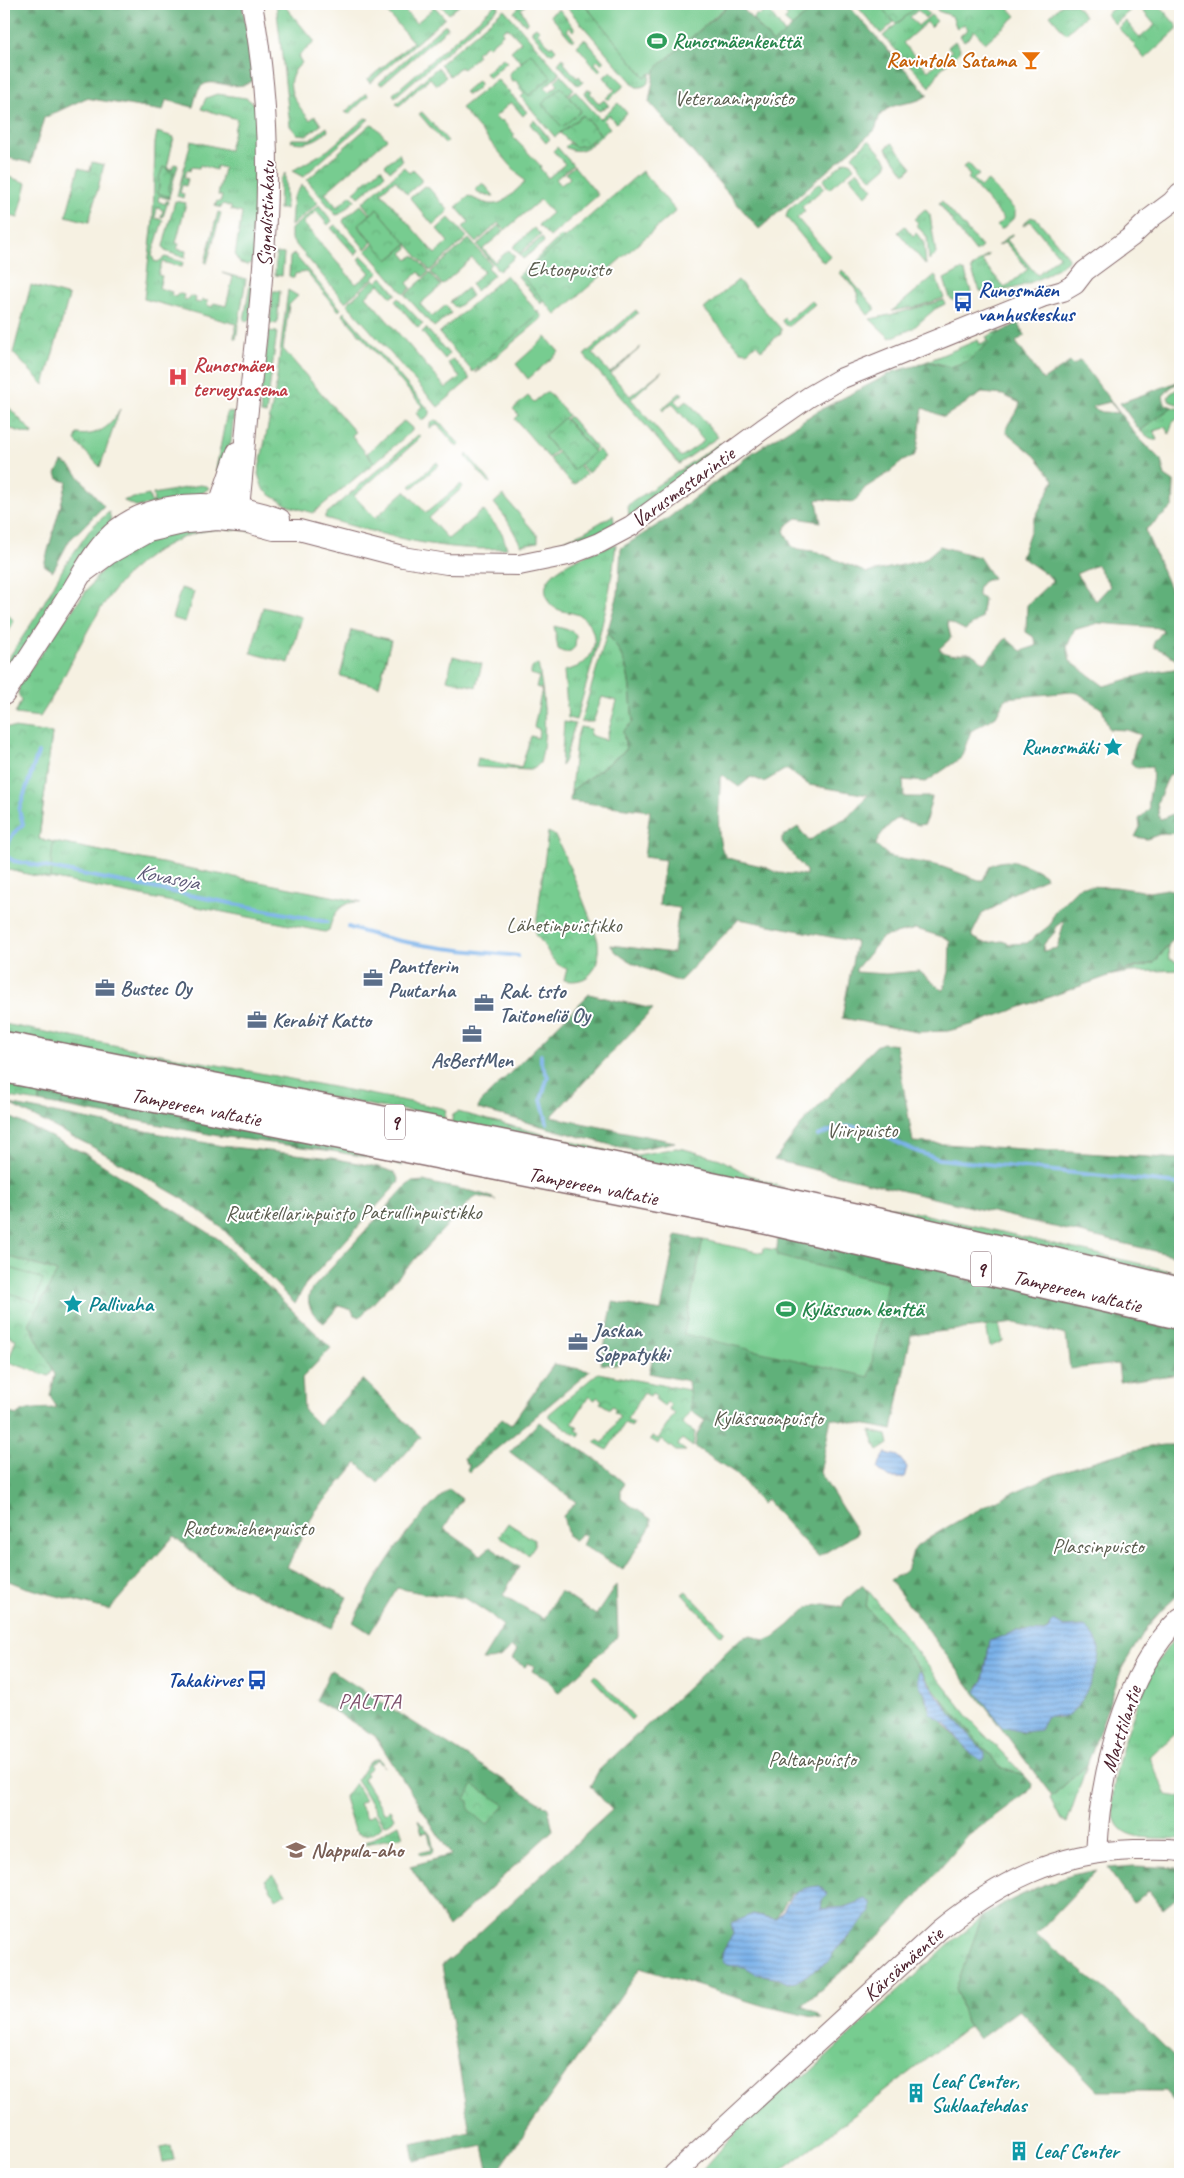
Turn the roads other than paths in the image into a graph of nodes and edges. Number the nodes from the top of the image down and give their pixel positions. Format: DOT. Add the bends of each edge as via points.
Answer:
graph roads {
  1 [pos="252,4"];
  2 [pos="1180,176"];
  3 [pos="1180,193"];
  4 [pos="1152,217"];
  5 [pos="247,425"];
  6 [pos="218,512"];
  7 [pos="238,514"];
  8 [pos="4,695"];
  9 [pos="4,1045"];
  10 [pos="4,1069"];
  11 [pos="1180,1290"];
  12 [pos="1180,1316"];
  13 [pos="1180,1618"];
  14 [pos="1180,1851"];
  15 [pos="1096,1853"];
  16 [pos="674,2174"];
  1 -- 5 [label="street, Signalistinkatu" via="266,93 268,210"];
  2 -- 4 [label="street, Varusmestarintie" via="1167,190"];
  3 -- 4 [label="street, Varusmestarintie"];
  4 -- 7 [label="street, Varusmestarintie" via="1131,238 1086,271 1070,275 1042,297 840,379 763,429 631,526 568,555 519,565 447,564 403,557 299,530 279,518"];
  5 -- 6 [label="street, Signalistinkatu"];
  5 -- 7 [label="street, Signalistinkatu"];
  6 -- 7 [label="street, Varusmestarintie"];
  6 -- 8 [label="street, Varusmestarintie" via="148,532 82,574"];
  9 -- 11 [label="highway, Tampereen valtatie / 9" via="675,1177"];
  10 -- 12 [label="highway, Tampereen valtatie / 9" via="759,1218"];
  13 -- 15 [label="street, Marttilantie" via="1148,1659 1120,1725 1102,1790"];
  14 -- 15 [label="street, Kärsämäentie"];
  15 -- 16 [label="street, Kärsämäentie" via="1032,1870 962,1911"];
}
